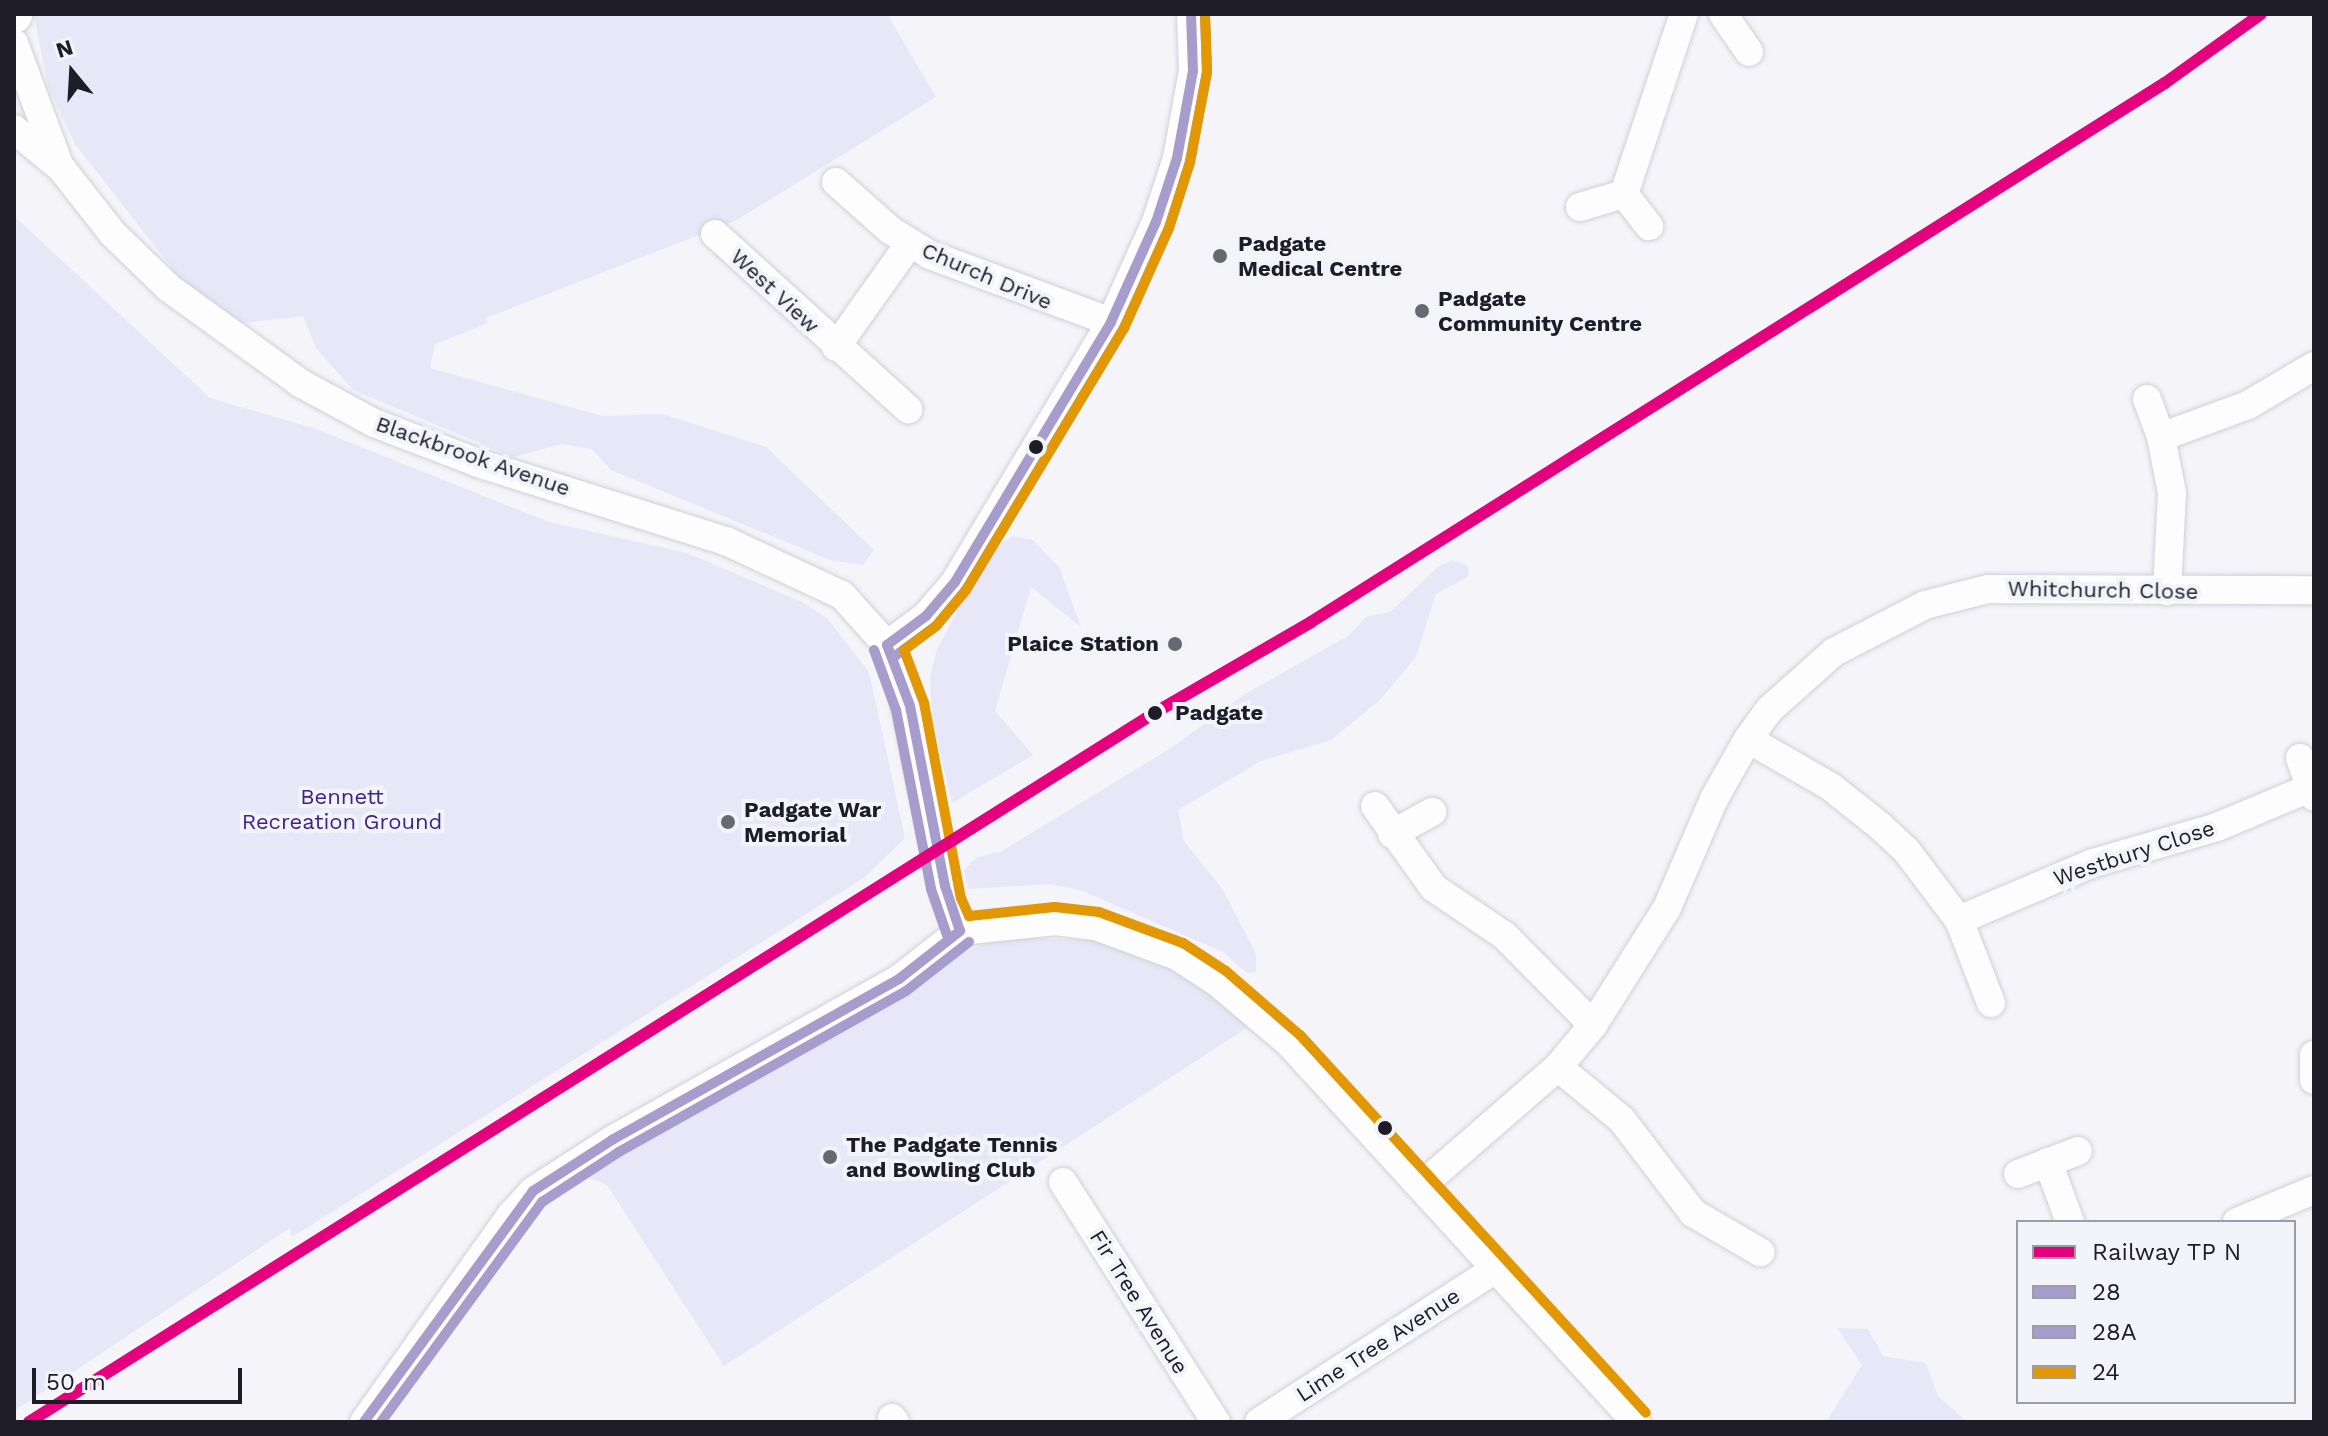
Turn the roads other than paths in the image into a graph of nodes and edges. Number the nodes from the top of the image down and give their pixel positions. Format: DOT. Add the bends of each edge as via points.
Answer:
graph roads {
  1 [pos="1191,14"];
  2 [pos="1684,14"];
  3 [pos="1723,14"];
  4 [pos="14,43"];
  5 [pos="1749,52"];
  6 [pos="14,129"];
  7 [pos="62,169"];
  8 [pos="836,182"];
  9 [pos="1624,194"];
  10 [pos="1580,207"];
  11 [pos="1649,226"];
  12 [pos="715,234"];
  13 [pos="910,243"];
  14 [pos="1111,322"];
  15 [pos="836,347"];
  16 [pos="2314,366"];
  17 [pos="2147,399"];
  18 [pos="908,409"];
  19 [pos="2161,437"];
  20 [pos="2314,590"];
  21 [pos="2167,591"];
  22 [pos="887,645"];
  23 [pos="1748,739"];
  24 [pos="2300,758"];
  25 [pos="2312,792"];
  26 [pos="1375,806"];
  27 [pos="1432,812"];
  28 [pos="1392,834"];
  29 [pos="1959,920"];
  30 [pos="960,931"];
  31 [pos="1991,1003"];
  32 [pos="1593,1025"];
  33 [pos="2314,1055"];
  34 [pos="1558,1067"];
  35 [pos="2314,1080"];
  36 [pos="2078,1151"];
  37 [pos="2048,1162"];
  38 [pos="2018,1174"];
  39 [pos="1063,1182"];
  40 [pos="1421,1186"];
  41 [pos="2314,1190"];
  42 [pos="2069,1220"];
  43 [pos="2242,1220"];
  44 [pos="1760,1252"];
  45 [pos="1497,1268"];
  46 [pos="364,1422"];
  47 [pos="1216,1422"];
  48 [pos="1259,1422"];
  49 [pos="1636,1422"];
  1 -- 14 [label="street" via="1193,71 1177,158 1156,222"];
  2 -- 9 [label="street"];
  3 -- 5 [label="street"];
  4 -- 7 [label="street, Blackbrook Avenue" via="38,118"];
  6 -- 7 [label="street, Blackbrook Avenue"];
  7 -- 22 [label="street, Blackbrook Avenue" via="113,234 169,288 300,383 374,423 463,457 726,541 808,577 842,595"];
  8 -- 13 [label="street, Church Drive"];
  9 -- 10 [label="street"];
  9 -- 11 [label="street"];
  12 -- 15 [label="street, West View"];
  13 -- 14 [label="street, Church Drive" via="977,276"];
  13 -- 15 [label="street, West View"];
  14 -- 22 [label="street" via="955,582 926,616"];
  15 -- 18 [label="street, West View"];
  16 -- 19 [label="street" via="2248,405"];
  17 -- 19 [label="street"];
  19 -- 21 [label="street" via="2172,493"];
  20 -- 21 [label="street, Whitchurch Close"];
  21 -- 23 [label="street, Whitchurch Close" via="1988,589 1925,605 1834,652 1770,709"];
  22 -- 30 [label="street" via="910,706 933,834"];
  23 -- 29 [label="street" via="1831,787 1880,826 1906,850"];
  23 -- 32 [label="street, Whitchurch Close" via="1714,799 1667,908"];
  24 -- 25 [label="street, Westbury Close"];
  25 -- 29 [label="street, Westbury Close" via="2090,864"];
  26 -- 28 [label="street"];
  27 -- 28 [label="street"];
  28 -- 32 [label="street" via="1434,888 1505,936"];
  29 -- 31 [label="street"];
  30 -- 40 [label="street" via="1055,921 1096,926 1177,956 1217,982 1290,1044"];
  30 -- 46 [label="street" via="899,979 612,1140 533,1191"];
  32 -- 34 [label="street, Whitchurch Close"];
  33 -- 35 [label="street"];
  34 -- 40 [label="street, Whitchurch Close"];
  34 -- 44 [label="street" via="1622,1120 1693,1213 1732,1220"];
  36 -- 37 [label="street"];
  37 -- 38 [label="street"];
  37 -- 42 [label="street"];
  39 -- 47 [label="street, Fir Tree Avenue"];
  40 -- 45 [label="street"];
  41 -- 43 [label="street"];
  45 -- 48 [label="street, Lime Tree Avenue"];
  45 -- 49 [label="street"];
}
